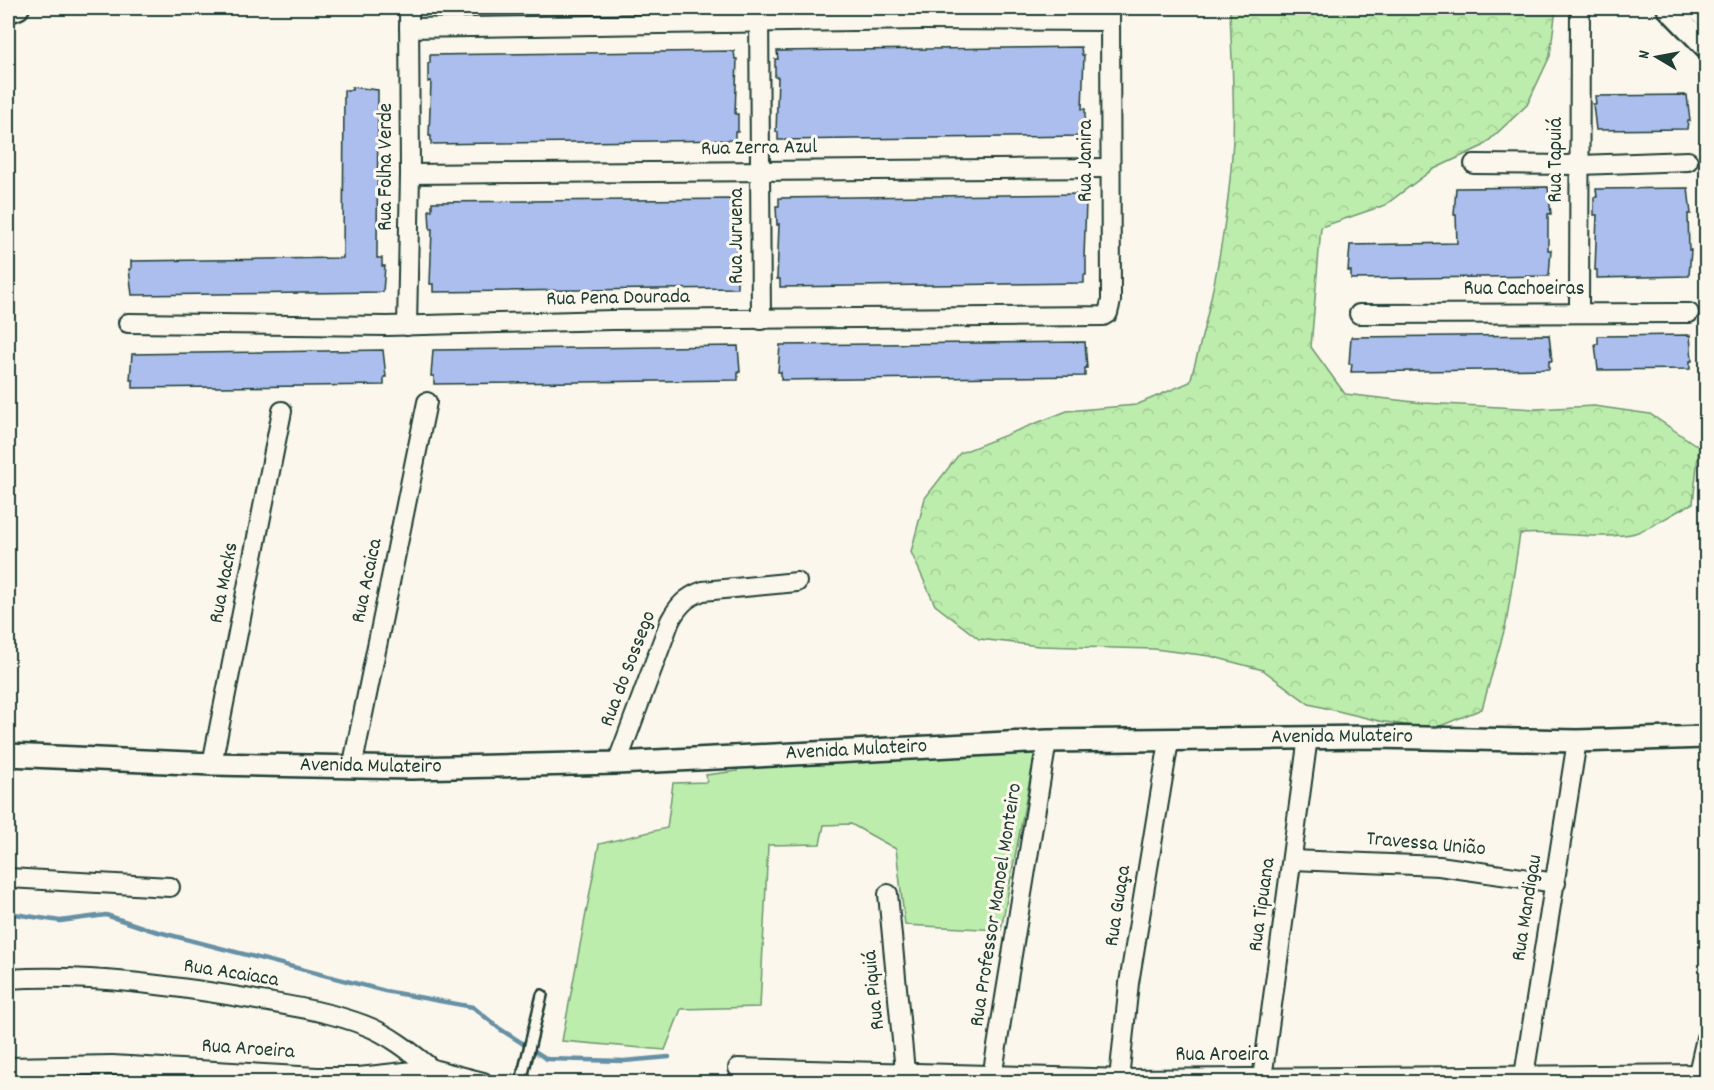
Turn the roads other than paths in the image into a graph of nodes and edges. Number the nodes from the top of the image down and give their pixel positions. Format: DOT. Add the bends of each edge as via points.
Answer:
graph roads {
  1 [pos="18,8"];
  2 [pos="409,8"];
  3 [pos="1580,8"];
  4 [pos="1668,8"];
  5 [pos="1697,8"];
  6 [pos="8,12"];
  7 [pos="1110,14"];
  8 [pos="759,15"];
  9 [pos="1707,17"];
  10 [pos="409,28"];
  11 [pos="1707,47"];
  12 [pos="1688,161"];
  13 [pos="1474,164"];
  14 [pos="1580,165"];
  15 [pos="1109,168"];
  16 [pos="760,172"];
  17 [pos="410,174"];
  18 [pos="1579,312"];
  19 [pos="1108,313"];
  20 [pos="1689,313"];
  21 [pos="1359,314"];
  22 [pos="761,320"];
  23 [pos="128,323"];
  24 [pos="407,326"];
  25 [pos="427,402"];
  26 [pos="282,411"];
  27 [pos="797,582"];
  28 [pos="1308,737"];
  29 [pos="1707,737"];
  30 [pos="1047,741"];
  31 [pos="1169,741"];
  32 [pos="1577,741"];
  33 [pos="8,755"];
  34 [pos="617,763"];
  35 [pos="212,764"];
  36 [pos="352,768"];
  37 [pos="1292,860"];
  38 [pos="8,878"];
  39 [pos="1556,883"];
  40 [pos="170,886"];
  41 [pos="888,894"];
  42 [pos="8,979"];
  43 [pos="542,995"];
  44 [pos="1707,1038"];
  45 [pos="8,1067"];
  46 [pos="738,1068"];
  47 [pos="432,1070"];
  48 [pos="992,1077"];
  49 [pos="1700,1077"];
  50 [pos="906,1079"];
  51 [pos="1262,1079"];
  52 [pos="1523,1079"];
  53 [pos="1124,1080"];
  54 [pos="1301,1080"];
  55 [pos="483,1083"];
  56 [pos="521,1083"];
  1 -- 6 [label="street"];
  2 -- 10 [label="street, Rua Folha Verde"];
  3 -- 14 [label="street, Rua Tapuiá"];
  4 -- 11 [label="street"];
  5 -- 9 [label="street"];
  7 -- 8 [label="street" via="922,20"];
  7 -- 15 [label="street, Rua Janira"];
  8 -- 10 [label="street"];
  8 -- 16 [label="street, Rua Juruena"];
  10 -- 17 [label="street, Rua Folha Verde"];
  12 -- 14 [label="street"];
  13 -- 14 [label="street"];
  14 -- 18 [label="street, Rua Tapuiá"];
  15 -- 16 [label="street, Rua Zerra Azul"];
  15 -- 19 [label="street, Rua Janira"];
  16 -- 17 [label="street, Rua Zerra Azul"];
  16 -- 22 [label="street, Rua Juruena"];
  17 -- 24 [label="street, Rua Folha Verde"];
  18 -- 20 [label="street, Rua Cachoeiras"];
  18 -- 21 [label="street, Rua Cachoeiras"];
  19 -- 22 [label="street, Rua Pena Dourada" via="1095,317"];
  22 -- 24 [label="street, Rua Pena Dourada"];
  23 -- 24 [label="street, Rua Pena Dourada"];
  25 -- 36 [label="street, Rua Acaica"];
  26 -- 35 [label="street, Rua Macks"];
  27 -- 34 [label="street, Rua do Sossego" via="703,591 677,607"];
  28 -- 31 [label="street, Avenida Mulateiro"];
  28 -- 32 [label="street, Avenida Mulateiro"];
  28 -- 37 [label="street, Rua Tipuana"];
  29 -- 32 [label="street, Avenida Mulateiro"];
  30 -- 31 [label="street, Avenida Mulateiro"];
  30 -- 34 [label="street, Avenida Mulateiro"];
  30 -- 48 [label="street, Rua Professor Manoel Monteiro"];
  31 -- 53 [label="street, Rua Guaça" via="1129,983"];
  32 -- 39 [label="street, Rua Mandigau"];
  33 -- 35 [label="street, Avenida Mulateiro"];
  34 -- 36 [label="street, Avenida Mulateiro"];
  35 -- 36 [label="street, Avenida Mulateiro"];
  37 -- 39 [label="street, Travessa União" via="1439,866"];
  37 -- 51 [label="street, Rua Tipuana"];
  38 -- 40 [label="street"];
  39 -- 52 [label="street, Rua Mandigau"];
  41 -- 50 [label="street, Rua Piquiá"];
  42 -- 47 [label="street, Rua Acaiaca" via="158,986 326,1012 366,1025 403,1046"];
  43 -- 56 [label="lane"];
  44 -- 49 [label="street"];
  45 -- 47 [label="street, Rua Aroeira" via="112,1065 316,1077"];
  46 -- 50 [label="street, Rua Aroeira"];
  47 -- 55 [label="street, Rua Aroeira"];
  48 -- 50 [label="street, Rua Aroeira"];
  48 -- 53 [label="street, Rua Aroeira"];
  49 -- 52 [label="street, Rua Aroeira"];
  51 -- 53 [label="street, Rua Aroeira"];
  51 -- 54 [label="street, Rua Aroeira"];
  52 -- 54 [label="street, Rua Aroeira"];
}
